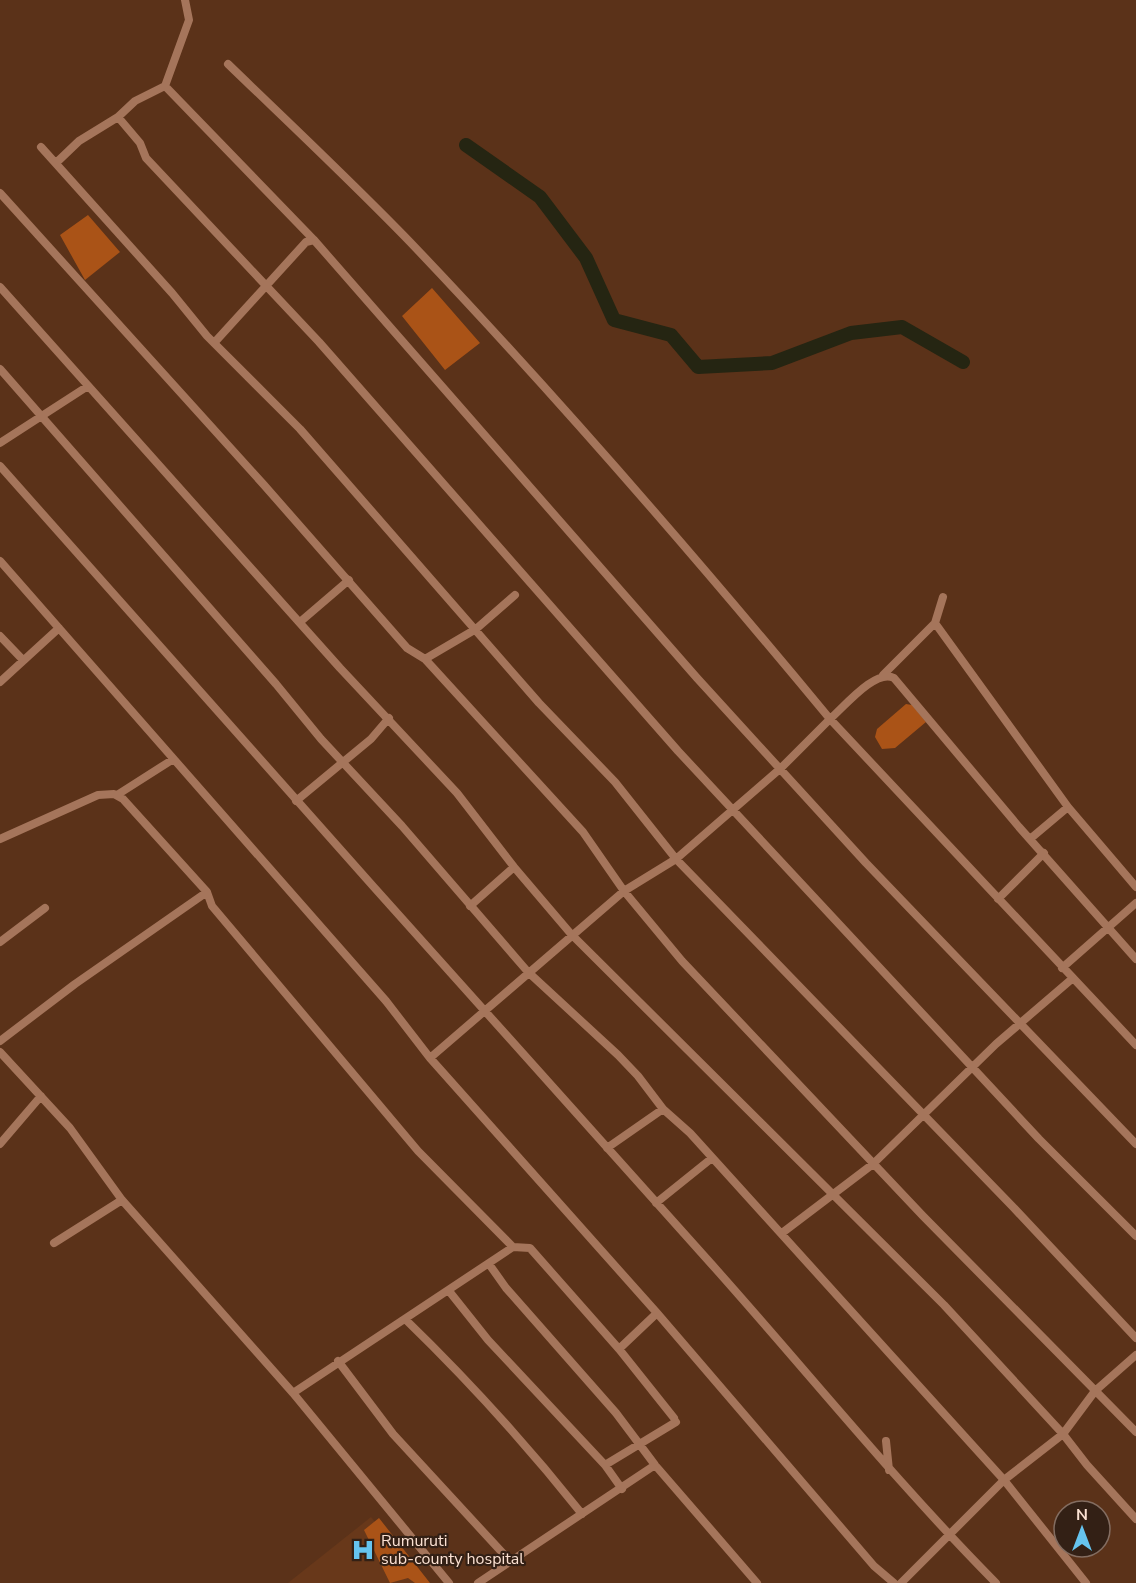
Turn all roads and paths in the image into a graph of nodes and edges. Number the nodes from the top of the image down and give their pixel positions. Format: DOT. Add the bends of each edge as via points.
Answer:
graph roads {
  1 [pos="185,0"];
  2 [pos="228,64"];
  3 [pos="165,86"];
  4 [pos="118,117"];
  5 [pos="41,147"];
  6 [pos="56,163"];
  7 [pos="1,196"];
  8 [pos="314,240"];
  9 [pos="0,287"];
  10 [pos="267,288"];
  11 [pos="214,343"];
  12 [pos="0,369"];
  13 [pos="88,386"];
  14 [pos="42,417"];
  15 [pos="0,443"];
  16 [pos="0,466"];
  17 [pos="185,477"];
  18 [pos="174,480"];
  19 [pos="0,561"];
  20 [pos="349,580"];
  21 [pos="515,594"];
  22 [pos="943,597"];
  23 [pos="300,622"];
  24 [pos="935,622"];
  25 [pos="59,628"];
  26 [pos="477,630"];
  27 [pos="0,636"];
  28 [pos="425,659"];
  29 [pos="23,660"];
  30 [pos="883,675"];
  31 [pos="0,682"];
  32 [pos="389,718"];
  33 [pos="831,719"];
  34 [pos="172,760"];
  35 [pos="341,762"];
  36 [pos="781,768"];
  37 [pos="117,795"];
  38 [pos="296,801"];
  39 [pos="1068,807"];
  40 [pos="734,810"];
  41 [pos="0,839"];
  42 [pos="1030,839"];
  43 [pos="1044,853"];
  44 [pos="676,859"];
  45 [pos="514,867"];
  46 [pos="1136,887"];
  47 [pos="624,891"];
  48 [pos="207,892"];
  49 [pos="998,899"];
  50 [pos="1136,903"];
  51 [pos="470,906"];
  52 [pos="45,908"];
  53 [pos="1110,926"];
  54 [pos="571,934"];
  55 [pos="0,942"];
  56 [pos="1136,959"];
  57 [pos="1062,968"];
  58 [pos="528,972"];
  59 [pos="1072,978"];
  60 [pos="483,1012"];
  61 [pos="1019,1023"];
  62 [pos="0,1041"];
  63 [pos="1136,1045"];
  64 [pos="0,1052"];
  65 [pos="430,1058"];
  66 [pos="972,1067"];
  67 [pos="41,1096"];
  68 [pos="663,1109"];
  69 [pos="923,1115"];
  70 [pos="0,1144"];
  71 [pos="1136,1144"];
  72 [pos="607,1148"];
  73 [pos="712,1158"];
  74 [pos="873,1164"];
  75 [pos="834,1194"];
  76 [pos="122,1200"];
  77 [pos="656,1203"];
  78 [pos="782,1233"];
  79 [pos="1136,1236"];
  80 [pos="54,1243"];
  81 [pos="513,1247"];
  82 [pos="489,1264"];
  83 [pos="450,1291"];
  84 [pos="657,1314"];
  85 [pos="405,1319"];
  86 [pos="1136,1338"];
  87 [pos="620,1349"];
  88 [pos="1136,1355"];
  89 [pos="338,1361"];
  90 [pos="1095,1391"];
  91 [pos="293,1393"];
  92 [pos="1136,1432"];
  93 [pos="1063,1434"];
  94 [pos="886,1441"];
  95 [pos="639,1444"];
  96 [pos="605,1465"];
  97 [pos="655,1465"];
  98 [pos="889,1470"];
  99 [pos="1004,1480"];
  100 [pos="622,1489"];
  101 [pos="582,1514"];
  102 [pos="1136,1520"];
  103 [pos="948,1534"];
  104 [pos="510,1561"];
  105 [pos="449,1583"];
  106 [pos="477,1583"];
  107 [pos="758,1583"];
  108 [pos="894,1583"];
  109 [pos="901,1583"];
  110 [pos="996,1583"];
  111 [pos="1086,1583"];
  1 -- 3 [label="street" via="189,20"];
  2 -- 33 [label="street" via="409,241 727,594"];
  3 -- 4 [label="street" via="135,101"];
  3 -- 8 [label="street"];
  4 -- 6 [label="street" via="79,141"];
  4 -- 10 [label="street" via="140,142 146,158"];
  5 -- 6 [label="street"];
  6 -- 11 [label="street"];
  7 -- 20 [label="street"];
  8 -- 10 [label="street" via="306,242"];
  8 -- 36 [label="street" via="697,678"];
  9 -- 13 [label="street"];
  10 -- 11 [label="street"];
  10 -- 40 [label="street" via="320,342"];
  11 -- 26 [label="street" via="300,429"];
  12 -- 14 [label="street"];
  13 -- 14 [label="street"];
  13 -- 18 [label="street"];
  14 -- 15 [label="street"];
  14 -- 35 [label="street"];
  16 -- 38 [label="street"];
  17 -- 18 [label="street"];
  18 -- 23 [label="street"];
  19 -- 25 [label="street"];
  20 -- 23 [label="street"];
  20 -- 28 [label="street" via="407,648"];
  21 -- 26 [label="street"];
  22 -- 24 [label="street"];
  23 -- 32 [label="street"];
  24 -- 30 [label="street"];
  24 -- 39 [label="street"];
  25 -- 29 [label="street"];
  25 -- 34 [label="street"];
  26 -- 28 [label="street"];
  26 -- 44 [label="street" via="539,703 615,782"];
  27 -- 29 [label="street"];
  28 -- 47 [label="street" via="583,832"];
  29 -- 31 [label="street"];
  30 -- 33 [label="street"];
  30 -- 42 [label="street" via="894,678"];
  32 -- 35 [label="street" via="371,739"];
  32 -- 45 [label="street" via="457,793"];
  33 -- 36 [label="street"];
  33 -- 49 [label="street"];
  34 -- 37 [label="street"];
  34 -- 65 [label="street" via="386,1001"];
  35 -- 38 [label="street"];
  35 -- 51 [label="street"];
  36 -- 40 [label="street"];
  36 -- 61 [label="street"];
  37 -- 41 [label="street" via="98,795"];
  37 -- 48 [label="street"];
  38 -- 60 [label="street"];
  39 -- 42 [label="street"];
  39 -- 46 [label="street"];
  40 -- 44 [label="street"];
  40 -- 66 [label="street"];
  42 -- 43 [label="street"];
  43 -- 49 [label="street"];
  43 -- 53 [label="street"];
  44 -- 47 [label="street"];
  44 -- 69 [label="street"];
  45 -- 51 [label="street"];
  45 -- 54 [label="street"];
  47 -- 54 [label="street"];
  47 -- 74 [label="street" via="682,961"];
  48 -- 62 [label="street"];
  48 -- 81 [label="street" via="212,906 418,1151"];
  49 -- 57 [label="street"];
  50 -- 53 [label="street"];
  51 -- 58 [label="street"];
  52 -- 55 [label="street"];
  53 -- 56 [label="street"];
  53 -- 57 [label="street"];
  54 -- 58 [label="street"];
  54 -- 75 [label="street"];
  57 -- 59 [label="street"];
  58 -- 60 [label="street"];
  58 -- 68 [label="street" via="632,1069"];
  59 -- 61 [label="street"];
  59 -- 63 [label="street"];
  60 -- 65 [label="street"];
  60 -- 72 [label="street"];
  61 -- 66 [label="street"];
  61 -- 71 [label="street"];
  64 -- 67 [label="street"];
  65 -- 84 [label="street"];
  66 -- 69 [label="street"];
  66 -- 79 [label="street"];
  67 -- 70 [label="street"];
  67 -- 76 [label="street" via="70,1128"];
  68 -- 72 [label="street"];
  68 -- 73 [label="street"];
  69 -- 74 [label="street"];
  69 -- 86 [label="street"];
  72 -- 77 [label="street"];
  73 -- 77 [label="street"];
  73 -- 78 [label="street"];
  74 -- 75 [label="street"];
  74 -- 90 [label="street"];
  75 -- 78 [label="street"];
  75 -- 93 [label="street"];
  76 -- 80 [label="street"];
  76 -- 91 [label="street"];
  77 -- 98 [label="street"];
  78 -- 99 [label="street"];
  81 -- 82 [label="street"];
  81 -- 87 [label="street" via="530,1248"];
  82 -- 83 [label="street"];
  82 -- 95 [label="street"];
  83 -- 85 [label="street"];
  83 -- 96 [label="street" via="488,1340"];
  84 -- 87 [label="street"];
  84 -- 108 [label="street" via="874,1566"];
  85 -- 89 [label="street"];
  85 -- 101 [label="street" via="458,1370"];
  87 -- 95 [label="street" via="675,1420"];
  88 -- 90 [label="street"];
  89 -- 91 [label="street"];
  89 -- 104 [label="street" via="393,1434"];
  90 -- 92 [label="street"];
  90 -- 93 [label="street"];
  91 -- 105 [label="street"];
  93 -- 99 [label="street"];
  93 -- 102 [label="street"];
  94 -- 98 [label="street"];
  95 -- 96 [label="street"];
  95 -- 97 [label="street"];
  96 -- 100 [label="street"];
  97 -- 100 [label="street"];
  97 -- 107 [label="street"];
  98 -- 103 [label="street"];
  99 -- 103 [label="street"];
  99 -- 111 [label="street"];
  100 -- 101 [label="street"];
  101 -- 104 [label="street"];
  103 -- 109 [label="street"];
  103 -- 110 [label="street"];
  104 -- 106 [label="street"];
}
